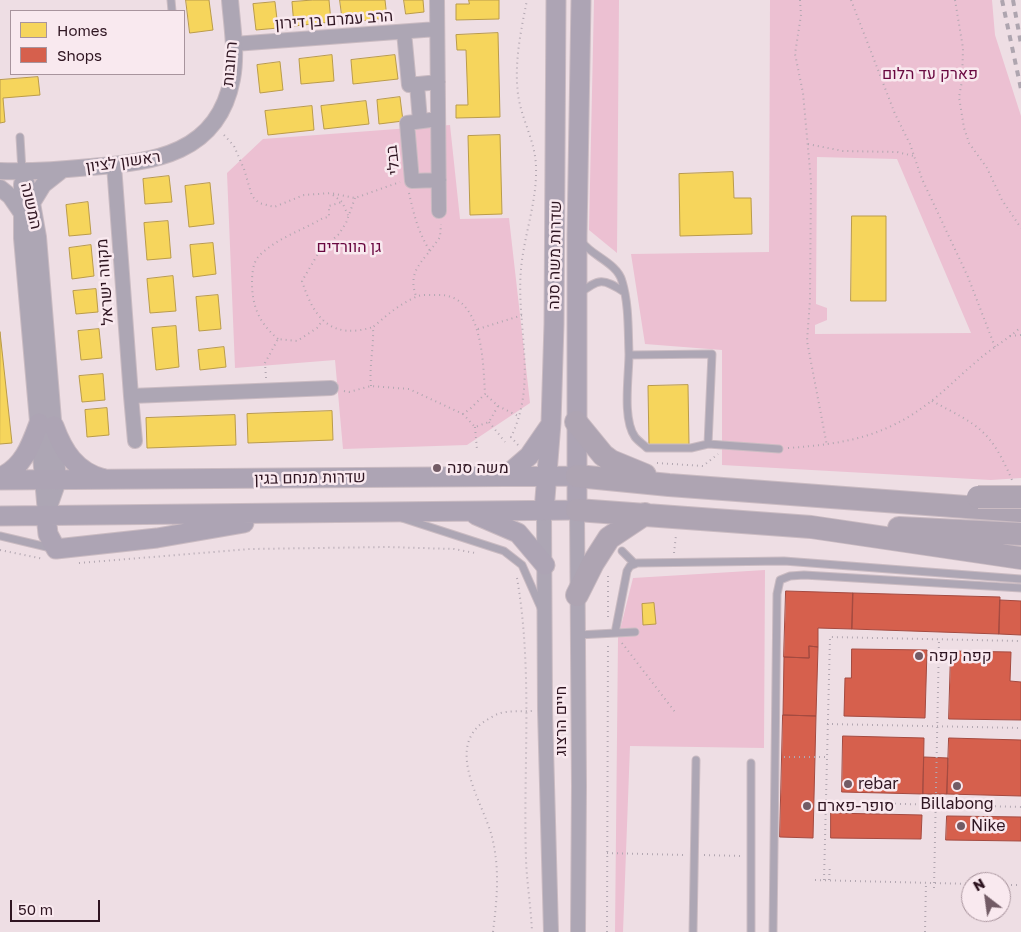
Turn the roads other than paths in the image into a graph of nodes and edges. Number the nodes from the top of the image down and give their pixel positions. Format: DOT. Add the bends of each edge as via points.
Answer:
graph roads {
  1 [pos="230,0"];
  2 [pos="437,0"];
  3 [pos="556,0"];
  4 [pos="582,0"];
  5 [pos="438,29"];
  6 [pos="404,32"];
  7 [pos="234,44"];
  8 [pos="438,82"];
  9 [pos="417,84"];
  10 [pos="438,119"];
  11 [pos="420,121"];
  12 [pos="219,130"];
  13 [pos="20,137"];
  14 [pos="114,165"];
  15 [pos="62,170"];
  16 [pos="0,171"];
  17 [pos="22,172"];
  18 [pos="0,178"];
  19 [pos="439,180"];
  20 [pos="0,188"];
  21 [pos="27,207"];
  22 [pos="439,211"];
  23 [pos="577,235"];
  24 [pos="624,292"];
  25 [pos="578,295"];
  26 [pos="629,355"];
  27 [pos="330,388"];
  28 [pos="131,396"];
  29 [pos="576,422"];
  30 [pos="46,424"];
  31 [pos="551,424"];
  32 [pos="135,441"];
  33 [pos="708,444"];
  34 [pos="779,449"];
  35 [pos="508,475"];
  36 [pos="546,476"];
  37 [pos="577,476"];
  38 [pos="0,479"];
  39 [pos="51,481"];
  40 [pos="113,481"];
  41 [pos="669,485"];
  42 [pos="1018,492"];
  43 [pos="981,503"];
  44 [pos="577,510"];
  45 [pos="466,511"];
  46 [pos="544,511"];
  47 [pos="1021,511"];
  48 [pos="382,512"];
  49 [pos="291,514"];
  50 [pos="645,514"];
  51 [pos="0,516"];
  52 [pos="46,516"];
  53 [pos="811,527"];
  54 [pos="1021,534"];
  55 [pos="0,536"];
  56 [pos="622,551"];
  57 [pos="50,554"];
  58 [pos="1013,557"];
  59 [pos="635,564"];
  60 [pos="545,565"];
  61 [pos="1021,579"];
  62 [pos="1021,588"];
  63 [pos="577,595"];
  64 [pos="545,620"];
  65 [pos="635,632"];
  66 [pos="611,633"];
  67 [pos="578,635"];
  68 [pos="696,760"];
  69 [pos="752,763"];
  70 [pos="551,932"];
  71 [pos="578,932"];
  72 [pos="693,932"];
  73 [pos="751,932"];
  74 [pos="773,932"];
  1 -- 7 [label="street, רחובות"];
  2 -- 5 [label="street"];
  3 -- 31 [label="main road, שדרות משה סנה" via="556,247"];
  4 -- 23 [label="main road, שדרות משה סנה"];
  5 -- 6 [label="street, הרב עמרם בן דירון"];
  5 -- 8 [label="street"];
  6 -- 7 [label="street, הרב עמרם בן דירון"];
  6 -- 9 [label="street" via="409,85"];
  7 -- 12 [label="street, רחובות" via="234,67"];
  8 -- 9 [label="street"];
  8 -- 10 [label="street"];
  9 -- 11 [label="street"];
  10 -- 11 [label="street"];
  10 -- 19 [label="street"];
  11 -- 19 [label="street, בבלי" via="406,123 410,181"];
  12 -- 14 [label="street, ראשון לציון" via="166,156"];
  13 -- 17 [label="lane"];
  14 -- 15 [label="street, ראשון לציון"];
  14 -- 28 [label="street, מקווה ישראל"];
  15 -- 17 [label="street, ראשון לציון"];
  15 -- 21 [label="street" via="43,185"];
  16 -- 17 [label="street, ראשון לציון"];
  17 -- 18 [label="street, ראשון לציון"];
  17 -- 21 [label="street, המשנה"];
  19 -- 22 [label="street"];
  20 -- 21 [label="street"];
  21 -- 30 [label="street, המשנה"];
  23 -- 24 [label="lane" via="587,248 616,270 622,279"];
  23 -- 25 [label="main road, שדרות משה סנה"];
  24 -- 25 [label="lane" via="602,280"];
  24 -- 26 [label="lane"];
  25 -- 29 [label="main road, שדרות משה סנה"];
  26 -- 33 [label="lane" via="626,403 634,436 647,448 691,448"];
  26 -- 33 [label="lane" via="712,354"];
  27 -- 28 [label="street"];
  28 -- 32 [label="street, מקווה ישראל"];
  29 -- 37 [label="main road, שדרות משה סנה"];
  29 -- 41 [label="highway" via="611,461"];
  30 -- 38 [label="main road" via="21,461"];
  30 -- 39 [label="street, המשנה"];
  30 -- 40 [label="main road" via="72,461 90,473"];
  31 -- 35 [label="main road" via="529,456"];
  31 -- 36 [label="main road, שדרות משה סנה"];
  33 -- 34 [label="lane"];
  35 -- 36 [label="main road, שדרות מנחם בגין"];
  35 -- 40 [label="main road, שדרות מנחם בגין"];
  36 -- 37 [label="main road, שדרות מנחם בגין"];
  36 -- 46 [label="main road, שדרות משה סנה"];
  37 -- 41 [label="highway"];
  37 -- 44 [label="main road, שדרות משה סנה"];
  38 -- 39 [label="main road, שדרות מנחם בגין"];
  39 -- 40 [label="main road, שדרות מנחם בגין"];
  39 -- 52 [label="street, המשנה"];
  41 -- 43 [label="highway" via="830,497"];
  42 -- 43 [label="highway, bridge"];
  43 -- 47 [label="highway"];
  44 -- 46 [label="main road"];
  44 -- 50 [label="highway"];
  44 -- 63 [label="street, חיים הרצוג"];
  45 -- 46 [label="main road"];
  45 -- 48 [label="main road"];
  45 -- 60 [label="main road" via="510,529 524,539"];
  46 -- 60 [label="street, חיים הרצוג"];
  48 -- 49 [label="main road"];
  48 -- 64 [label="lane" via="504,551 522,565 528,575"];
  49 -- 52 [label="main road"];
  49 -- 57 [label="main road"];
  50 -- 53 [label="highway"];
  50 -- 63 [label="highway" via="609,538"];
  51 -- 52 [label="main road"];
  52 -- 57 [label="main road"];
  53 -- 54 [label="highway" via="933,528"];
  53 -- 58 [label="highway"];
  55 -- 57 [label="lane"];
  56 -- 59 [label="lane"];
  59 -- 61 [label="lane" via="784,561"];
  59 -- 66 [label="lane" via="627,571"];
  60 -- 64 [label="street, חיים הרצוג"];
  62 -- 74 [label="lane" via="804,575 780,580 777,594"];
  63 -- 67 [label="street, חיים הרצוג"];
  64 -- 70 [label="street, חיים הרצוג"];
  65 -- 66 [label="lane"];
  66 -- 67 [label="lane"];
  67 -- 71 [label="street, חיים הרצוג"];
  68 -- 72 [label="lane"];
  69 -- 73 [label="lane"];
}
